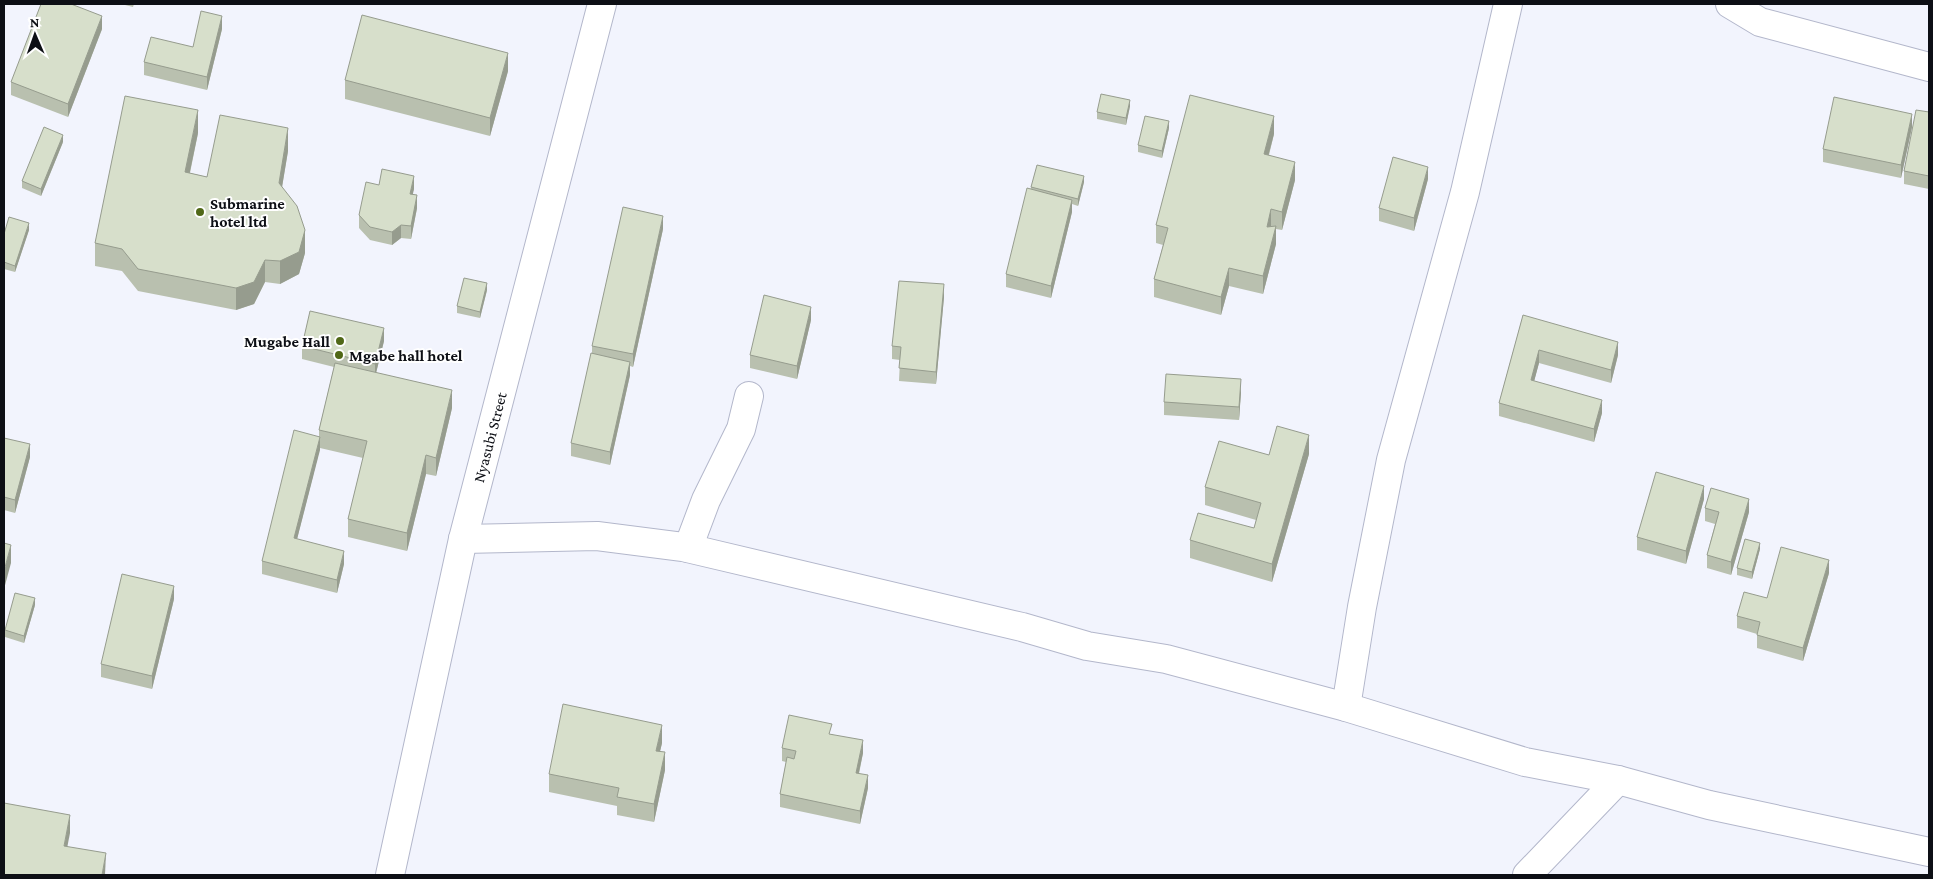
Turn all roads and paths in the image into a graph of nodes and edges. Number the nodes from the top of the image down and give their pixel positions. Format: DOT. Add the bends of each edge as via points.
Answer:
graph roads {
  1 [pos="602,4"];
  2 [pos="1508,4"];
  3 [pos="1730,4"];
  4 [pos="1929,67"];
  5 [pos="749,396"];
  6 [pos="463,539"];
  7 [pos="688,548"];
  8 [pos="1346,708"];
  9 [pos="1618,780"];
  10 [pos="1929,852"];
  11 [pos="390,875"];
  12 [pos="1527,875"];
  1 -- 6 [label="street, Nyasubi Street"];
  2 -- 8 [label="street" via="1465,192 1391,460"];
  3 -- 4 [label="street" via="1760,22"];
  5 -- 7 [label="street" via="741,429 706,500"];
  6 -- 7 [label="street" via="597,536"];
  6 -- 11 [label="street, Nyasubi Street"];
  7 -- 8 [label="street" via="1022,627 1087,646 1166,659"];
  8 -- 9 [label="street" via="1525,762"];
  9 -- 10 [label="street" via="1709,805"];
  9 -- 12 [label="street"];
}
